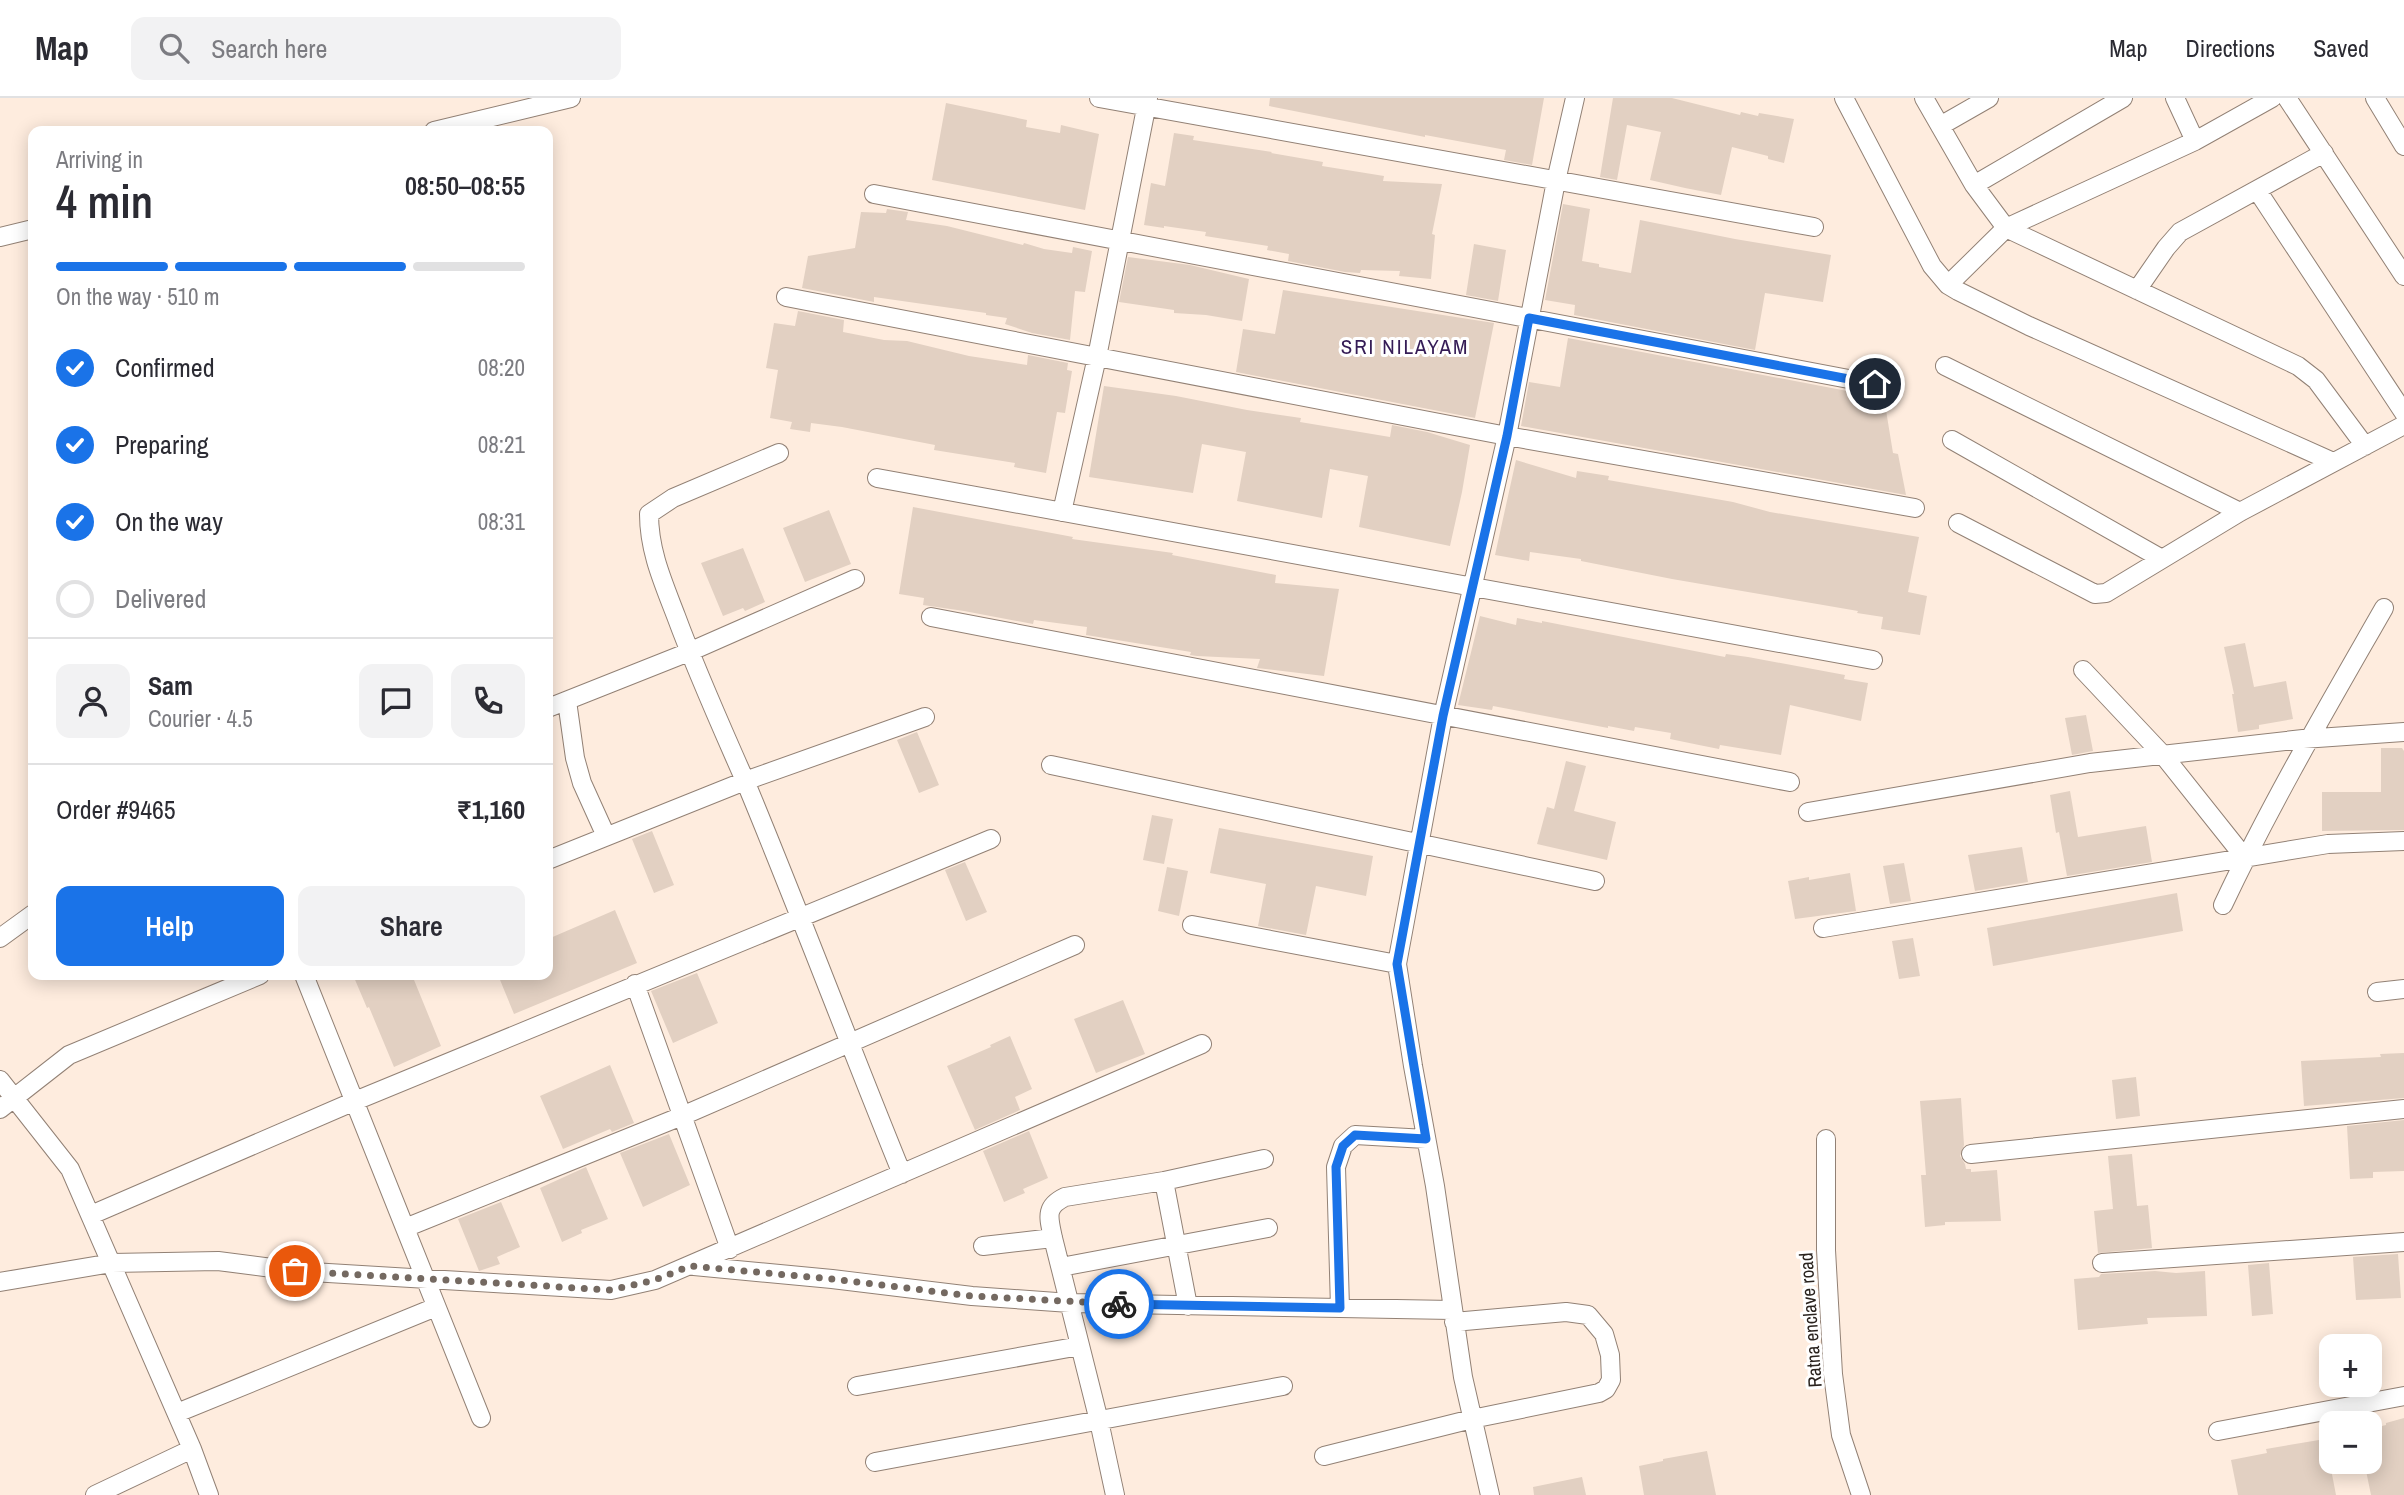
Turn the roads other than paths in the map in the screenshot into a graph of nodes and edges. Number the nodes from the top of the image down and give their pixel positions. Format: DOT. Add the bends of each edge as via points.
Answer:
graph roads {
  1 [pos="571,98"];
  2 [pos="1099,98"];
  3 [pos="1575,98"];
  4 [pos="1844,98"];
  5 [pos="1924,98"];
  6 [pos="1989,98"];
  7 [pos="2123,98"];
  8 [pos="2175,98"];
  9 [pos="2272,98"];
  10 [pos="2287,98"];
  11 [pos="2375,98"];
  12 [pos="1147,102"];
  13 [pos="455,126"];
  14 [pos="1940,126"];
  15 [pos="2195,141"];
  16 [pos="2404,146"];
  17 [pos="2324,153"];
  18 [pos="1556,181"];
  19 [pos="1974,185"];
  20 [pos="2257,190"];
  21 [pos="874,194"];
  22 [pos="1814,227"];
  23 [pos="2006,228"];
  24 [pos="28,230"];
  25 [pos="0,237"];
  26 [pos="1119,240"];
  27 [pos="2404,276"];
  28 [pos="1948,285"];
  29 [pos="2137,290"];
  30 [pos="786,297"];
  31 [pos="1529,318"];
  32 [pos="1097,357"];
  33 [pos="1945,366"];
  34 [pos="1875,384"];
  35 [pos="2404,413"];
  36 [pos="2404,425"];
  37 [pos="1507,436"];
  38 [pos="1952,440"];
  39 [pos="2365,446"];
  40 [pos="779,453"];
  41 [pos="2333,462"];
  42 [pos="877,478"];
  43 [pos="1915,508"];
  44 [pos="1062,512"];
  45 [pos="2240,512"];
  46 [pos="1958,523"];
  47 [pos="2162,559"];
  48 [pos="855,579"];
  49 [pos="1473,587"];
  50 [pos="2384,608"];
  51 [pos="931,617"];
  52 [pos="689,652"];
  53 [pos="1873,660"];
  54 [pos="2083,670"];
  55 [pos="567,701"];
  56 [pos="553,706"];
  57 [pos="1443,716"];
  58 [pos="925,717"];
  59 [pos="2404,732"];
  60 [pos="2310,738"];
  61 [pos="2163,755"];
  62 [pos="1051,765"];
  63 [pos="745,781"];
  64 [pos="1790,782"];
  65 [pos="1808,812"];
  66 [pos="606,836"];
  67 [pos="991,839"];
  68 [pos="2404,841"];
  69 [pos="1419,844"];
  70 [pos="553,858"];
  71 [pos="2245,858"];
  72 [pos="1595,881"];
  73 [pos="2223,905"];
  74 [pos="801,916"];
  75 [pos="28,918"];
  76 [pos="1192,925"];
  77 [pos="1823,928"];
  78 [pos="0,938"];
  79 [pos="1075,945"];
  80 [pos="1397,964"];
  81 [pos="248,980"];
  82 [pos="305,980"];
  83 [pos="635,984"];
  84 [pos="2404,989"];
  85 [pos="2377,992"];
  86 [pos="849,1044"];
  87 [pos="1202,1044"];
  88 [pos="0,1080"];
  89 [pos="15,1098"];
  90 [pos="355,1101"];
  91 [pos="0,1109"];
  92 [pos="2404,1109"];
  93 [pos="682,1116"];
  94 [pos="1426,1139"];
  95 [pos="1826,1139"];
  96 [pos="1972,1154"];
  97 [pos="1264,1159"];
  98 [pos="902,1174"];
  99 [pos="1164,1181"];
  100 [pos="91,1215"];
  101 [pos="405,1228"];
  102 [pos="1268,1228"];
  103 [pos="1053,1238"];
  104 [pos="2404,1242"];
  105 [pos="1176,1245"];
  106 [pos="983,1246"];
  107 [pos="730,1249"];
  108 [pos="112,1263"];
  109 [pos="2102,1263"];
  110 [pos="690,1266"];
  111 [pos="1061,1267"];
  112 [pos="425,1278"];
  113 [pos="0,1282"];
  114 [pos="1070,1303"];
  115 [pos="1188,1306"];
  116 [pos="436,1307"];
  117 [pos="1340,1308"];
  118 [pos="1453,1316"];
  119 [pos="1080,1346"];
  120 [pos="857,1386"];
  121 [pos="1283,1386"];
  122 [pos="2404,1396"];
  123 [pos="177,1413"];
  124 [pos="481,1418"];
  125 [pos="1472,1419"];
  126 [pos="1099,1421"];
  127 [pos="2218,1431"];
  128 [pos="192,1449"];
  129 [pos="1324,1456"];
  130 [pos="875,1462"];
  131 [pos="95,1495"];
  132 [pos="209,1495"];
  133 [pos="1115,1495"];
  134 [pos="1490,1495"];
  135 [pos="1861,1495"];
  1 -- 13 [label="street"];
  2 -- 12 [label="street"];
  3 -- 18 [label="street"];
  4 -- 28 [label="street" via="1932,266"];
  5 -- 14 [label="street"];
  6 -- 14 [label="street"];
  7 -- 19 [label="street"];
  8 -- 15 [label="street"];
  9 -- 15 [label="street"];
  10 -- 17 [label="street"];
  11 -- 16 [label="street"];
  12 -- 18 [label="street"];
  12 -- 26 [label="street"];
  14 -- 19 [label="street"];
  15 -- 23 [label="street"];
  17 -- 20 [label="street"];
  17 -- 27 [label="street"];
  18 -- 22 [label="street"];
  18 -- 31 [label="street"];
  19 -- 23 [label="street"];
  20 -- 29 [label="street" via="2180,232"];
  20 -- 35 [label="street"];
  21 -- 26 [label="street"];
  23 -- 28 [label="street"];
  23 -- 29 [label="street"];
  24 -- 25 [label="street"];
  26 -- 31 [label="street"];
  26 -- 32 [label="street"];
  28 -- 41 [label="street"];
  29 -- 39 [label="street" via="2298,366 2316,380"];
  30 -- 32 [label="street"];
  31 -- 34 [label="street"];
  31 -- 37 [label="street"];
  32 -- 37 [label="street"];
  32 -- 44 [label="street"];
  33 -- 45 [label="street"];
  36 -- 39 [label="street"];
  37 -- 43 [label="street"];
  37 -- 49 [label="street"];
  38 -- 47 [label="street"];
  39 -- 41 [label="street"];
  40 -- 52 [label="street" via="673,498 649,514 653,558"];
  41 -- 45 [label="street"];
  42 -- 44 [label="street"];
  44 -- 49 [label="street"];
  45 -- 47 [label="street"];
  46 -- 47 [label="street" via="2095,594 2106,593"];
  48 -- 52 [label="street"];
  49 -- 53 [label="street"];
  49 -- 57 [label="street"];
  50 -- 60 [label="street"];
  51 -- 57 [label="street"];
  52 -- 55 [label="street"];
  52 -- 63 [label="street"];
  54 -- 61 [label="street"];
  55 -- 56 [label="street"];
  55 -- 66 [label="street" via="582,783"];
  57 -- 64 [label="street"];
  57 -- 69 [label="street"];
  58 -- 63 [label="street"];
  59 -- 60 [label="street"];
  60 -- 61 [label="street"];
  60 -- 71 [label="street"];
  61 -- 65 [label="street" via="2090,763"];
  61 -- 71 [label="street"];
  62 -- 69 [label="street"];
  63 -- 66 [label="street"];
  63 -- 74 [label="street"];
  66 -- 70 [label="street"];
  67 -- 74 [label="street"];
  68 -- 71 [label="street" via="2328,844"];
  69 -- 72 [label="street"];
  69 -- 80 [label="street"];
  71 -- 73 [label="street"];
  71 -- 77 [label="street"];
  74 -- 83 [label="street"];
  74 -- 86 [label="street"];
  75 -- 78 [label="street"];
  76 -- 80 [label="street"];
  79 -- 86 [label="street"];
  80 -- 94 [label="street"];
  81 -- 89 [label="street" via="69,1055"];
  82 -- 90 [label="street"];
  83 -- 90 [label="street"];
  83 -- 93 [label="street"];
  84 -- 85 [label="street"];
  86 -- 93 [label="street"];
  86 -- 98 [label="street"];
  87 -- 98 [label="street"];
  88 -- 89 [label="street"];
  89 -- 91 [label="street"];
  89 -- 100 [label="street" via="70,1169"];
  90 -- 100 [label="street"];
  90 -- 101 [label="street"];
  92 -- 96 [label="street"];
  93 -- 101 [label="street"];
  93 -- 107 [label="street"];
  94 -- 117 [label="street" via="1355,1135 1343,1146 1336,1167"];
  94 -- 118 [label="street"];
  95 -- 135 [label="street, Ratna enclave road" via="1833,1374 1841,1435"];
  97 -- 99 [label="street"];
  98 -- 107 [label="street"];
  99 -- 103 [label="street" via="1054,1202 1049,1210"];
  99 -- 105 [label="street"];
  100 -- 108 [label="street"];
  101 -- 112 [label="street"];
  102 -- 105 [label="street"];
  103 -- 106 [label="street"];
  103 -- 111 [label="street"];
  104 -- 109 [label="street"];
  105 -- 111 [label="street"];
  105 -- 115 [label="street"];
  107 -- 110 [label="street"];
  108 -- 112 [label="street" via="218,1261 295,1271"];
  108 -- 113 [label="street"];
  108 -- 123 [label="street"];
  110 -- 112 [label="street" via="611,1290"];
  110 -- 114 [label="street"];
  111 -- 114 [label="street"];
  112 -- 116 [label="street"];
  114 -- 115 [label="street"];
  114 -- 119 [label="street"];
  115 -- 117 [label="street"];
  116 -- 123 [label="street"];
  116 -- 124 [label="street"];
  117 -- 118 [label="street"];
  118 -- 125 [label="street"];
  118 -- 125 [label="street" via="1582,1313 1605,1334 1610,1355 1611,1380 1598,1393"];
  119 -- 120 [label="street"];
  119 -- 126 [label="street"];
  121 -- 126 [label="street"];
  122 -- 127 [label="street"];
  123 -- 128 [label="street"];
  125 -- 129 [label="street"];
  125 -- 134 [label="street"];
  126 -- 130 [label="street"];
  126 -- 133 [label="street"];
  128 -- 131 [label="street"];
  128 -- 132 [label="street"];
}
